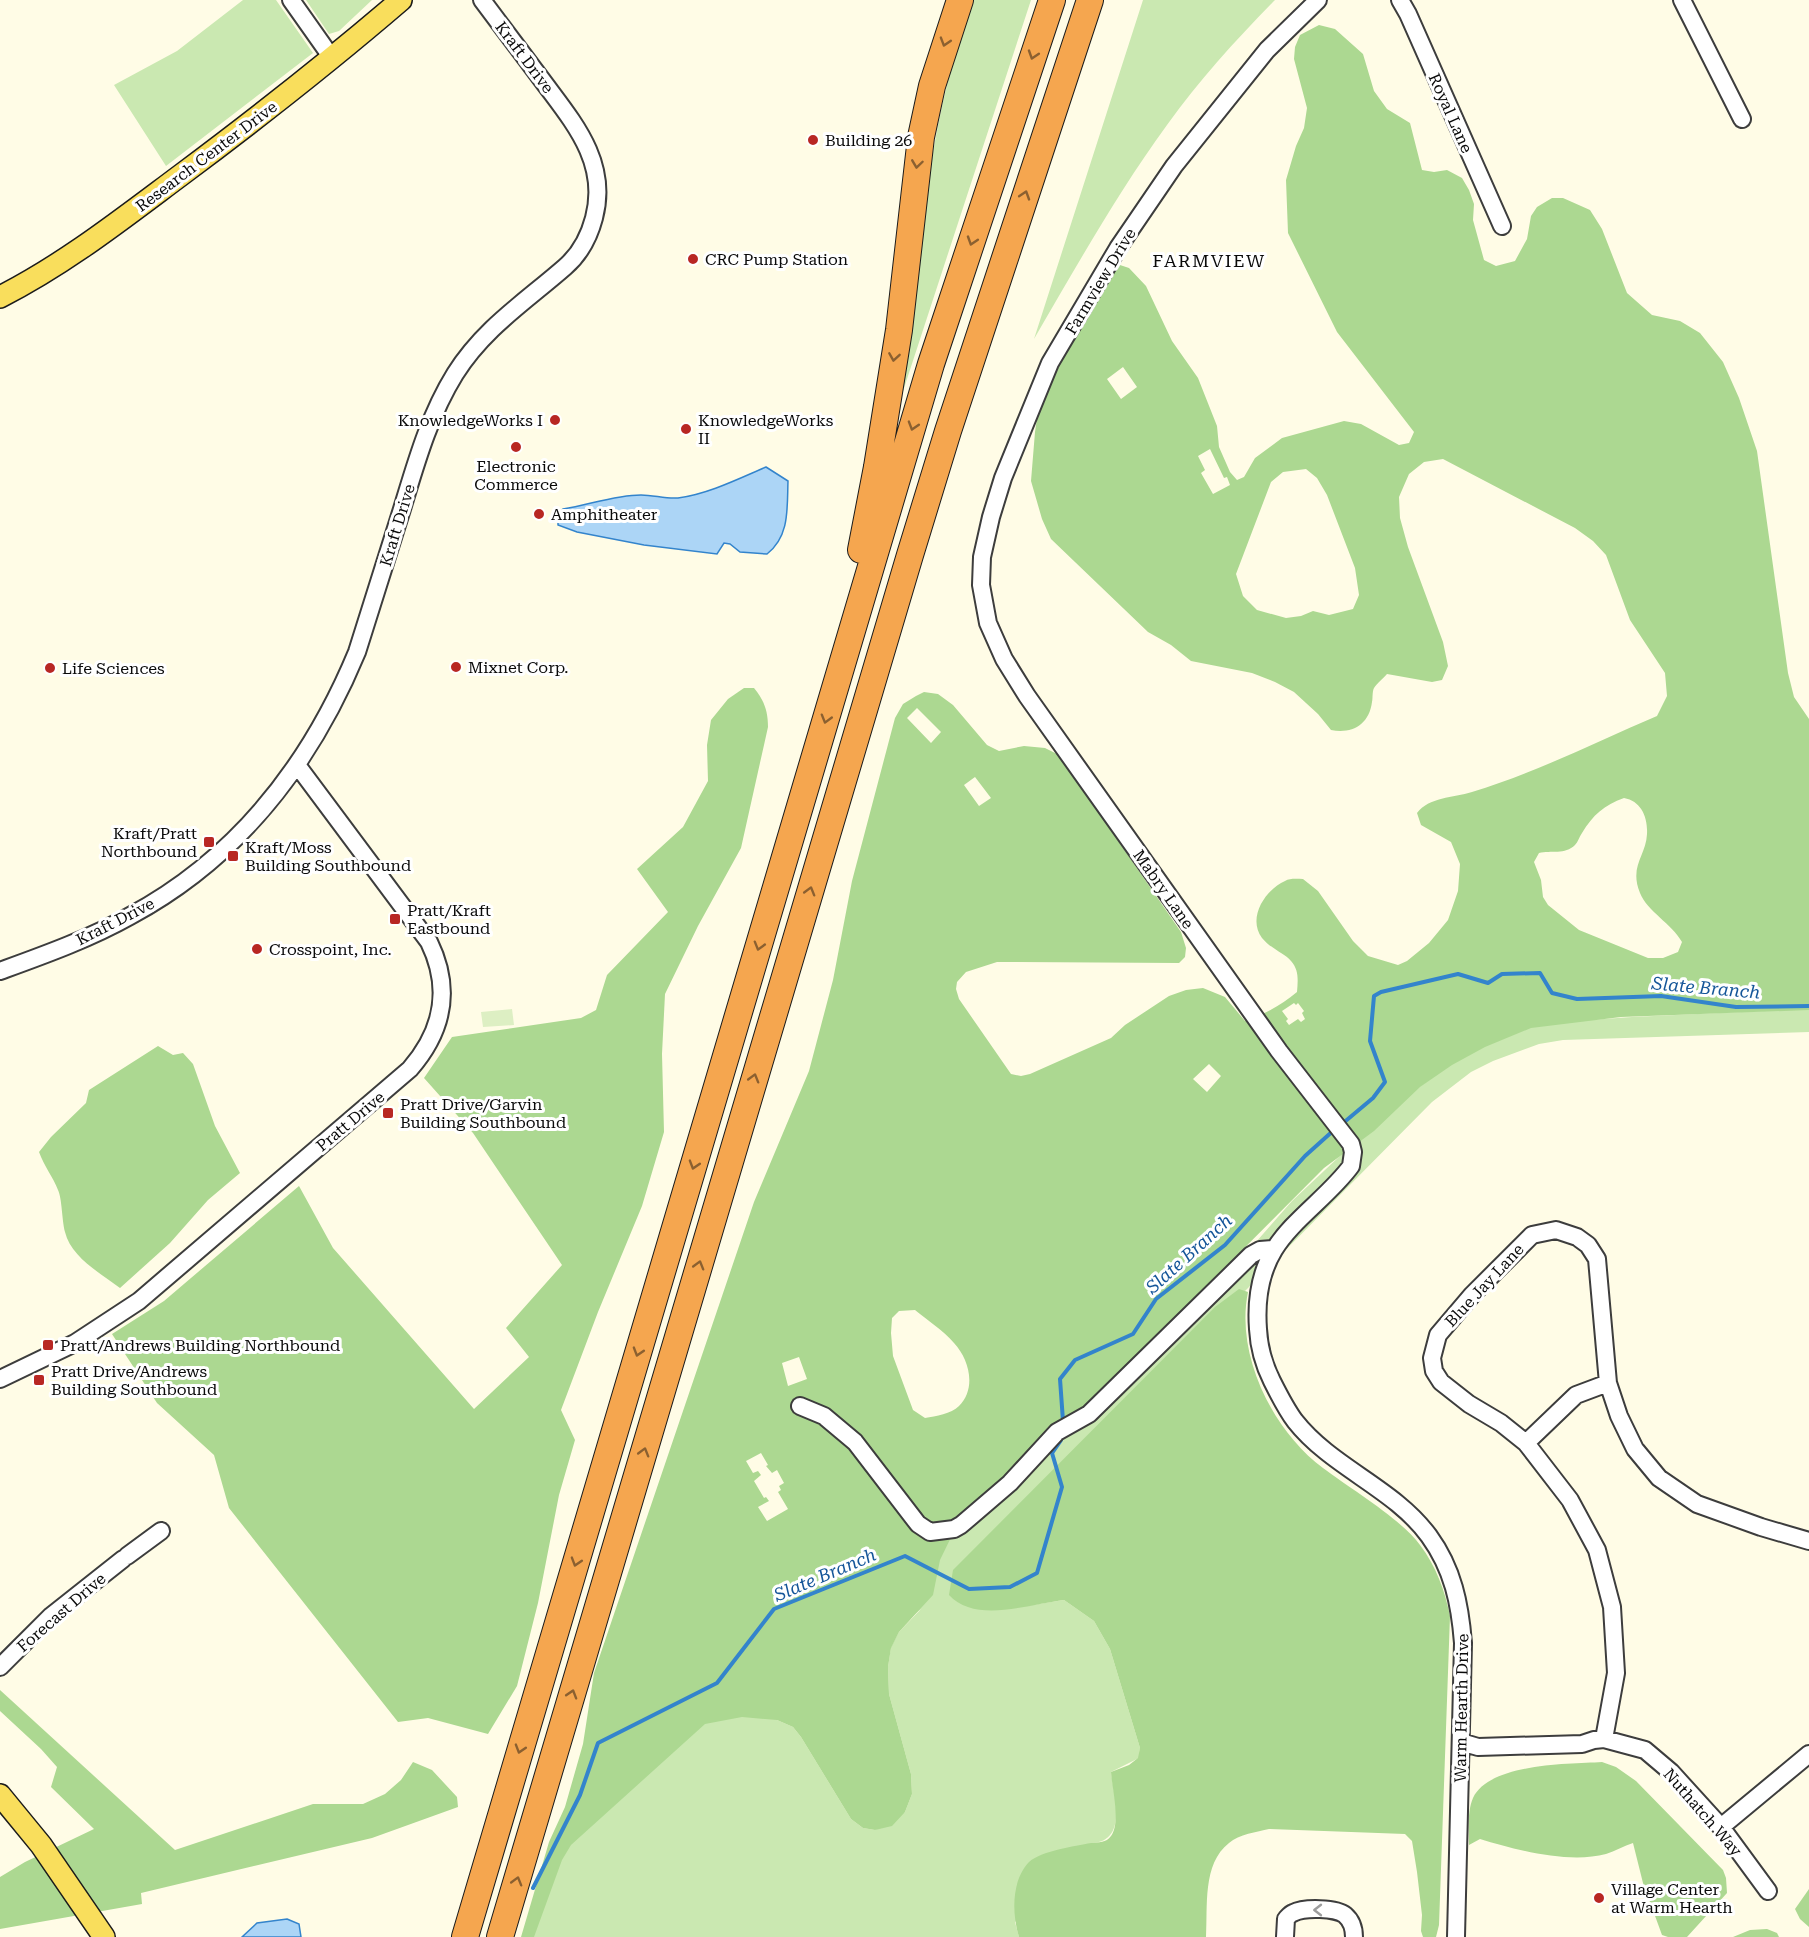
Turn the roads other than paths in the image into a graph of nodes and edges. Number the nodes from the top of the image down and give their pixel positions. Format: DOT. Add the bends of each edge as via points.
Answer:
graph roads {
  1 [pos="291,0"];
  2 [pos="401,0"];
  3 [pos="482,0"];
  4 [pos="960,0"];
  5 [pos="1052,0"];
  6 [pos="1090,0"];
  7 [pos="1103,0"];
  8 [pos="1318,0"];
  9 [pos="1400,0"];
  10 [pos="1682,0"];
  11 [pos="1075,43"];
  12 [pos="332,58"];
  13 [pos="1742,119"];
  14 [pos="1502,226"];
  15 [pos="3,290"];
  16 [pos="985,612"];
  17 [pos="842,663"];
  18 [pos="297,765"];
  19 [pos="0,971"];
  20 [pos="1353,1158"];
  21 [pos="1274,1249"];
  22 [pos="0,1379"];
  23 [pos="1608,1383"];
  24 [pos="800,1406"];
  25 [pos="1526,1443"];
  26 [pos="161,1531"];
  27 [pos="1809,1540"];
  28 [pos="0,1667"];
  29 [pos="1599,1739"];
  30 [pos="1461,1742"];
  31 [pos="1809,1754"];
  32 [pos="0,1795"];
  33 [pos="1721,1827"];
  34 [pos="1768,1891"];
  35 [pos="104,1937"];
  36 [pos="465,1937"];
  37 [pos="500,1937"];
  38 [pos="1285,1937"];
  39 [pos="1354,1937"];
  40 [pos="1456,1937"];
  1 -- 12 [label="street"];
  2 -- 12 [label="main road, Research Center Drive"];
  3 -- 18 [label="street, Kraft Drive" via="584,139 596,171 597,208 587,238 574,258 489,331 448,385 419,453 357,652 334,703"];
  4 -- 17 [label="highway, one-way" via="939,62 921,137 899,330"];
  5 -- 17 [label="highway, one-way" via="931,364"];
  6 -- 11 [label="highway"];
  7 -- 11 [label="highway"];
  8 -- 16 [label="street, Farmview Drive" via="1267,50 1174,166 1118,248 1050,363 991,517 982,557"];
  9 -- 14 [label="street, Royal Lane"];
  10 -- 13 [label="street"];
  37 -- 11 [label="highway, one-way" via="910,555"];
  12 -- 15 [label="main road, Research Center Drive" via="118,223 57,266"];
  16 -- 20 [label="street, Mabry Lane" via="992,636 1027,696 1279,1051 1351,1144"];
  17 -- 36 [label="highway, one-way"];
  18 -- 19 [label="street, Kraft Drive" via="237,836 170,892 101,931"];
  18 -- 22 [label="street, Pratt Drive" via="429,942 442,988 441,1008 428,1047 410,1070 139,1301 75,1343"];
  20 -- 21 [label="street, Warm Hearth Drive" via="1346,1173"];
  21 -- 24 [label="street" via="1251,1255 1089,1414 1057,1432 1010,1483 954,1529 930,1533 918,1524 855,1442 824,1416"];
  21 -- 30 [label="street, Warm Hearth Drive" via="1260,1288 1257,1314 1264,1365 1295,1421 1320,1445 1403,1508 1441,1554 1458,1595 1461,1619"];
  23 -- 25 [label="street" via="1576,1395"];
  23 -- 25 [label="street, Blue Jay Lane" via="1597,1259 1577,1237 1556,1230 1532,1235 1438,1335 1432,1358 1441,1382"];
  23 -- 27 [label="street, Blue Jay Lane" via="1635,1449 1659,1478 1697,1504"];
  25 -- 29 [label="street, Blue Jay Lane" via="1570,1500 1597,1550 1612,1607 1616,1673"];
  26 -- 28 [label="street, Forecast Drive" via="51,1616"];
  29 -- 30 [label="street, Nuthatch Way" via="1582,1744 1478,1747"];
  29 -- 33 [label="street, Nuthatch Way" via="1645,1750 1671,1772"];
  30 -- 40 [label="street, Warm Hearth Drive"];
  31 -- 33 [label="street"];
  32 -- 35 [label="main road"];
  33 -- 34 [label="street, Nuthatch Way"];
  39 -- 38 [label="street, one-way" via="1354,1928 1345,1914 1311,1909 1293,1912 1286,1919"];
}
